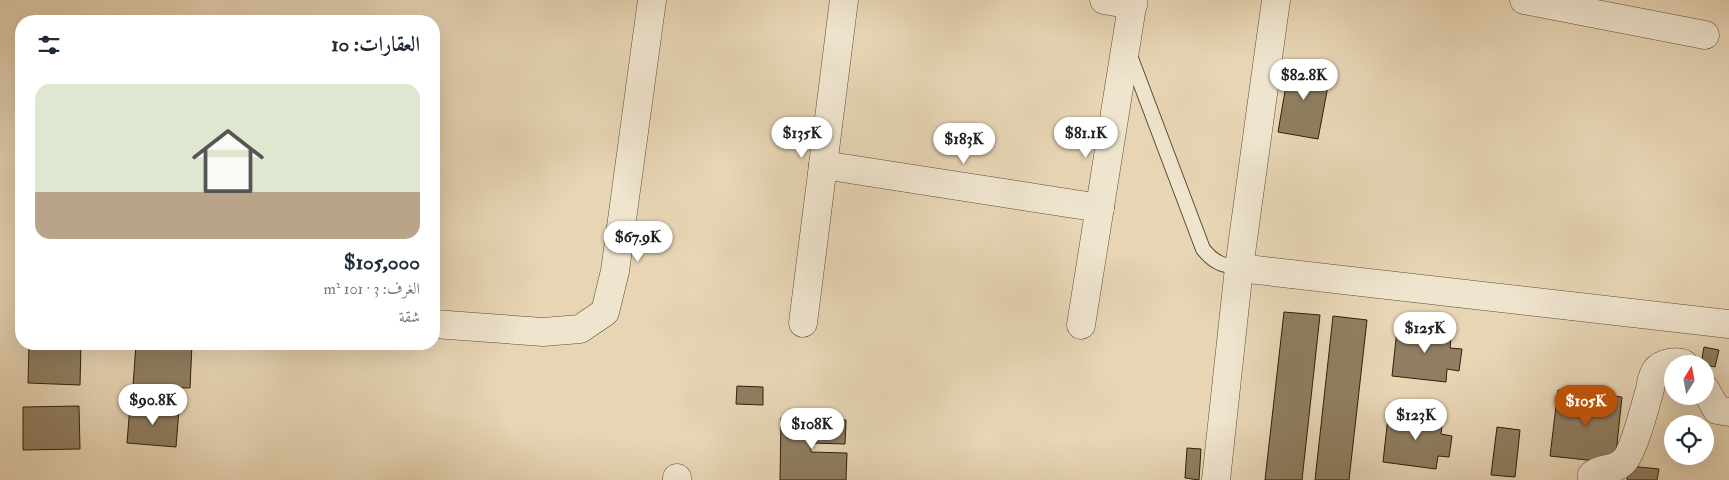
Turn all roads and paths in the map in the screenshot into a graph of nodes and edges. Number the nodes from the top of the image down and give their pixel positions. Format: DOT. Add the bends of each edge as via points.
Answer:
graph roads {
  1 [pos="652,0"];
  2 [pos="844,0"];
  3 [pos="1104,0"];
  4 [pos="1276,0"];
  5 [pos="1524,0"];
  6 [pos="1133,2"];
  7 [pos="1705,35"];
  8 [pos="1126,46"];
  9 [pos="823,165"];
  10 [pos="1100,208"];
  11 [pos="1239,268"];
  12 [pos="803,323"];
  13 [pos="440,324"];
  14 [pos="1729,324"];
  15 [pos="1081,325"];
  16 [pos="1664,365"];
  17 [pos="1714,404"];
  18 [pos="1729,412"];
  19 [pos="1216,480"];
  20 [pos="1592,480"];
  1 -- 13 [label="street" via="615,271 605,312 580,329 543,332"];
  2 -- 9 [label="street"];
  3 -- 6 [label="street"];
  4 -- 11 [label="street"];
  5 -- 7 [label="street"];
  6 -- 8 [label="street"];
  8 -- 10 [label="street"];
  8 -- 11 [label="lane" via="1203,248 1211,259"];
  9 -- 10 [label="street"];
  9 -- 12 [label="street"];
  10 -- 15 [label="street"];
  11 -- 14 [label="street"];
  11 -- 19 [label="street"];
  16 -- 20 [label="street" via="1655,371 1624,462 1597,471"];
  17 -- 18 [label="street" via="1718,410"];
}
